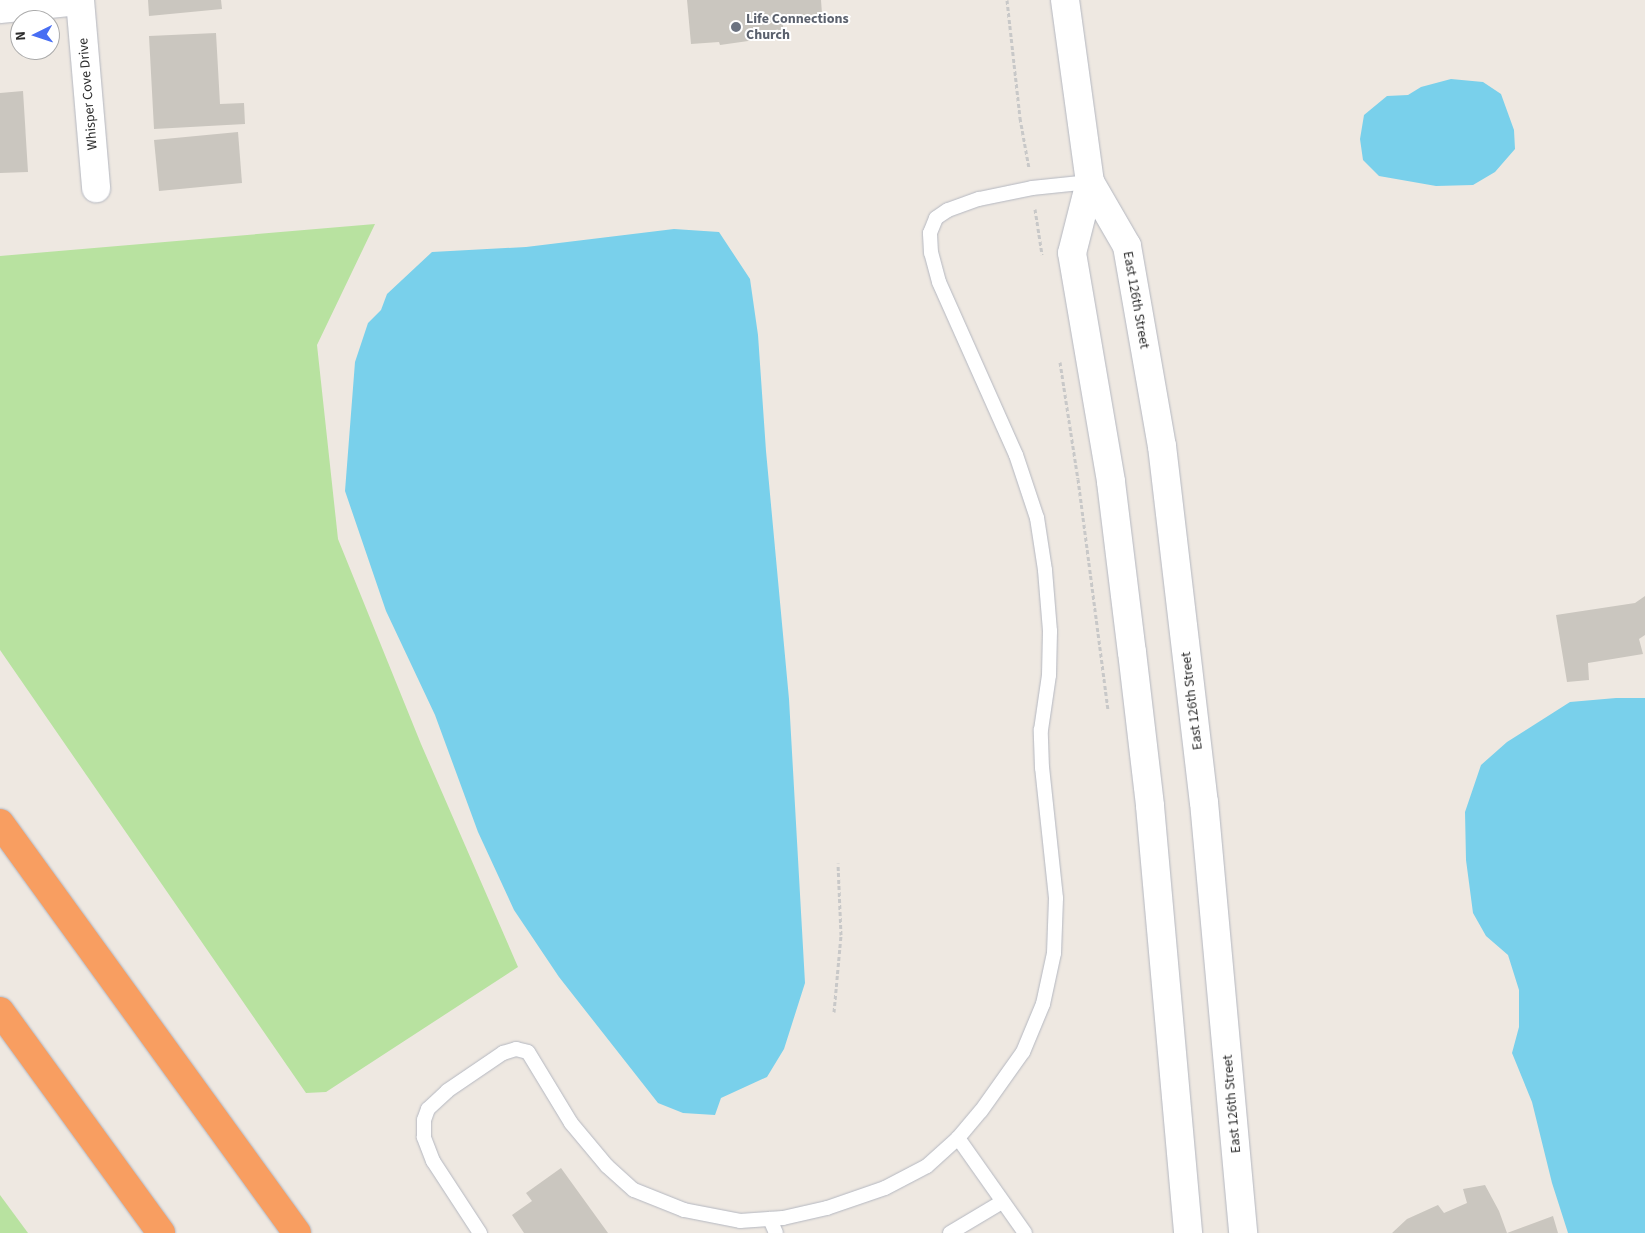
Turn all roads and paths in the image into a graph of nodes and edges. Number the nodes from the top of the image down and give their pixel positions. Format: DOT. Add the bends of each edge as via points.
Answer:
graph roads {
  1 [pos="80,0"];
  2 [pos="1007,0"];
  3 [pos="1065,0"];
  4 [pos="0,9"];
  5 [pos="1090,182"];
  6 [pos="96,188"];
  7 [pos="1032,188"];
  8 [pos="1042,255"];
  9 [pos="1058,352"];
  10 [pos="1109,720"];
  11 [pos="0,823"];
  12 [pos="838,863"];
  13 [pos="0,1011"];
  14 [pos="834,1012"];
  15 [pos="958,1138"];
  16 [pos="1002,1202"];
  17 [pos="770,1219"];
  18 [pos="161,1233"];
  19 [pos="297,1233"];
  20 [pos="480,1233"];
  21 [pos="776,1233"];
  22 [pos="950,1233"];
  23 [pos="1025,1233"];
  24 [pos="1188,1233"];
  25 [pos="1243,1233"];
  1 -- 4 [label="main road"];
  1 -- 6 [label="main road, Whisper Cove Drive"];
  2 -- 7 [label="path" via="1020,118"];
  3 -- 5 [label="main road, East 126th Street"];
  5 -- 7 [label="lane"];
  5 -- 24 [label="main road, East 126th Street" via="1072,253 1111,482 1134,671 1151,816"];
  5 -- 25 [label="main road, East 126th Street" via="1128,246 1162,446 1204,802"];
  7 -- 8 [label="path"];
  7 -- 15 [label="lane" via="979,199 948,210 936,218 930,233 931,254 940,282 1016,455 1037,518 1050,631 1049,675 1041,730 1056,898 1054,953 1043,1004 1023,1052"];
  9 -- 10 [label="path"];
  11 -- 19 [label="highway"];
  12 -- 14 [label="path" via="841,935"];
  13 -- 18 [label="highway"];
  15 -- 16 [label="lane"];
  15 -- 17 [label="lane" via="926,1166 885,1188 827,1208"];
  16 -- 22 [label="lane"];
  16 -- 23 [label="lane"];
  17 -- 20 [label="lane" via="740,1221 684,1210 634,1190 607,1166 571,1123 528,1052 516,1049 503,1053 447,1091 428,1108 424,1120 424,1137 433,1162"];
  17 -- 21 [label="lane"];
}
